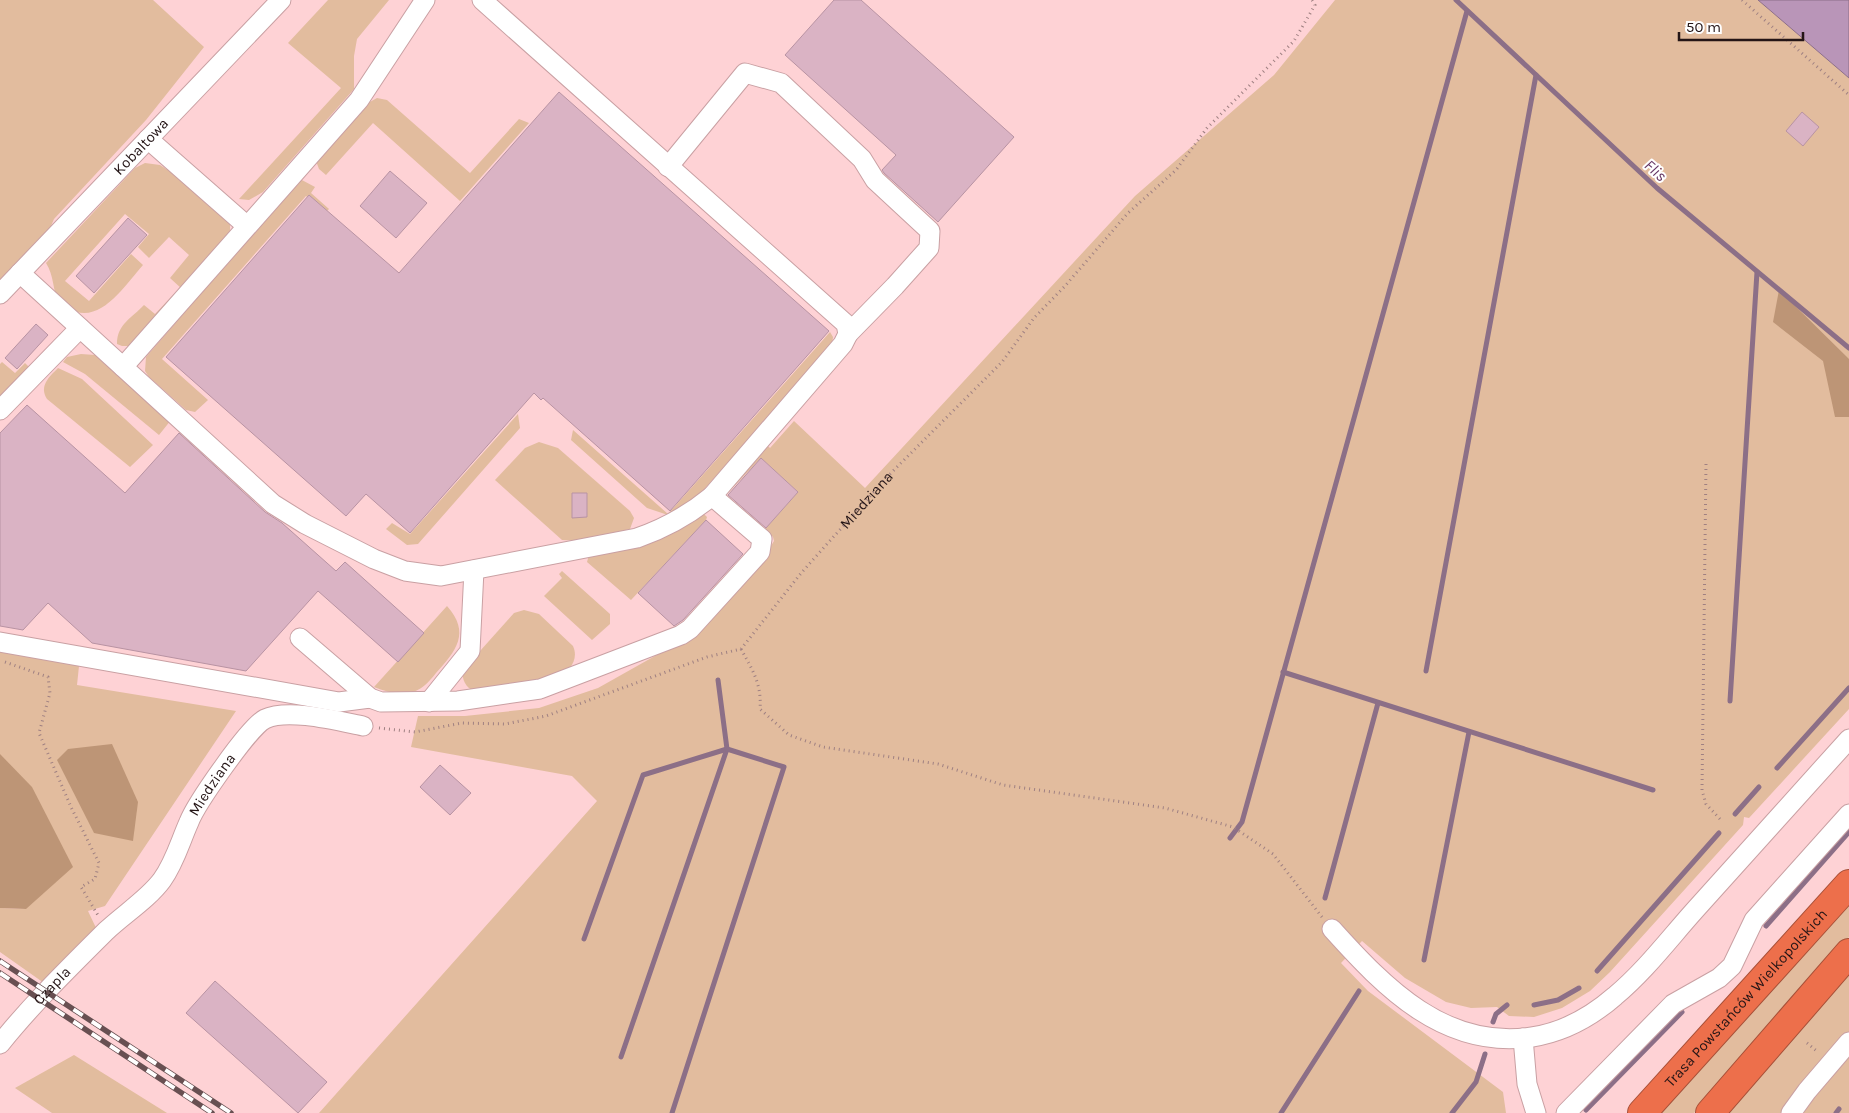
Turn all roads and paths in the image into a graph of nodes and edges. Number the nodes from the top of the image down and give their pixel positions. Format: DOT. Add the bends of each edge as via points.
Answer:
graph roads {
  1 [pos="281,0"];
  2 [pos="425,0"];
  3 [pos="482,0"];
  4 [pos="1312,0"];
  5 [pos="1742,0"];
  6 [pos="1849,95"];
  7 [pos="148,139"];
  8 [pos="668,167"];
  9 [pos="247,226"];
  10 [pos="20,274"];
  11 [pos="0,294"];
  12 [pos="80,328"];
  13 [pos="848,334"];
  14 [pos="123,367"];
  15 [pos="0,410"];
  16 [pos="1706,464"];
  17 [pos="712,496"];
  18 [pos="474,570"];
  19 [pos="300,638"];
  20 [pos="0,642"];
  21 [pos="0,661"];
  22 [pos="370,698"];
  23 [pos="429,702"];
  24 [pos="363,726"];
  25 [pos="1849,739"];
  26 [pos="1849,814"];
  27 [pos="1720,818"];
  28 [pos="1849,884"];
  29 [pos="1332,929"];
  30 [pos="107,931"];
  31 [pos="1849,953"];
  32 [pos="1523,1038"];
  33 [pos="1849,1042"];
  34 [pos="1807,1043"];
  35 [pos="0,1044"];
  36 [pos="1819,1053"];
  37 [pos="1536,1113"];
  38 [pos="1566,1113"];
  39 [pos="1642,1113"];
  40 [pos="1710,1113"];
  41 [pos="1791,1113"];
  1 -- 7 [label="street, Kobaltowa"];
  2 -- 9 [label="street" via="359,100"];
  3 -- 8 [label="street"];
  4 -- 29 [label="path, Miedziana" via="1315,5 1294,41 1206,128 1176,170 1128,213 1034,318 1002,362 888,476 802,572 740,649 761,693 760,708 789,735 824,747 938,764 1003,785 1165,808 1233,827 1273,854"];
  5 -- 6 [label="path"];
  7 -- 9 [label="street"];
  7 -- 10 [label="street, Kobaltowa"];
  8 -- 13 [label="street" via="846,324"];
  8 -- 13 [label="street" via="745,73 781,83 862,159 874,180 930,231 929,248"];
  9 -- 14 [label="street"];
  10 -- 11 [label="street, Kobaltowa"];
  10 -- 12 [label="street"];
  12 -- 14 [label="street"];
  12 -- 15 [label="street"];
  13 -- 17 [label="street" via="843,344"];
  14 -- 18 [label="street" via="273,504 304,524 405,572 441,576"];
  16 -- 27 [label="path" via="1702,790 1706,804"];
  17 -- 18 [label="street" via="665,528 637,538"];
  17 -- 23 [label="street" via="762,539 763,545 690,629 540,689"];
  18 -- 23 [label="street" via="470,651"];
  19 -- 22 [label="street"];
  20 -- 22 [label="street" via="339,702"];
  21 -- 30 [label="path" via="48,677 50,692 39,732 71,808 99,863 95,878 82,887"];
  22 -- 23 [label="street" via="380,702"];
  24 -- 30 [label="street, Miedziana" via="293,716 276,716 258,725 237,748 189,820 177,854 161,881"];
  25 -- 32 [label="street" via="1616,996 1583,1020 1544,1035"];
  26 -- 38 [label="street" via="1754,920 1732,966 1719,978 1673,1004"];
  28 -- 39 [label="highway, Trasa Powstańców Wielkopolskich"];
  29 -- 32 [label="street" via="1383,980 1426,1015 1466,1034 1486,1038"];
  30 -- 35 [label="street, Czapla"];
  31 -- 40 [label="highway"];
  32 -- 37 [label="street" via="1527,1084"];
  33 -- 41 [label="street"];
  34 -- 36 [label="path"];
}
